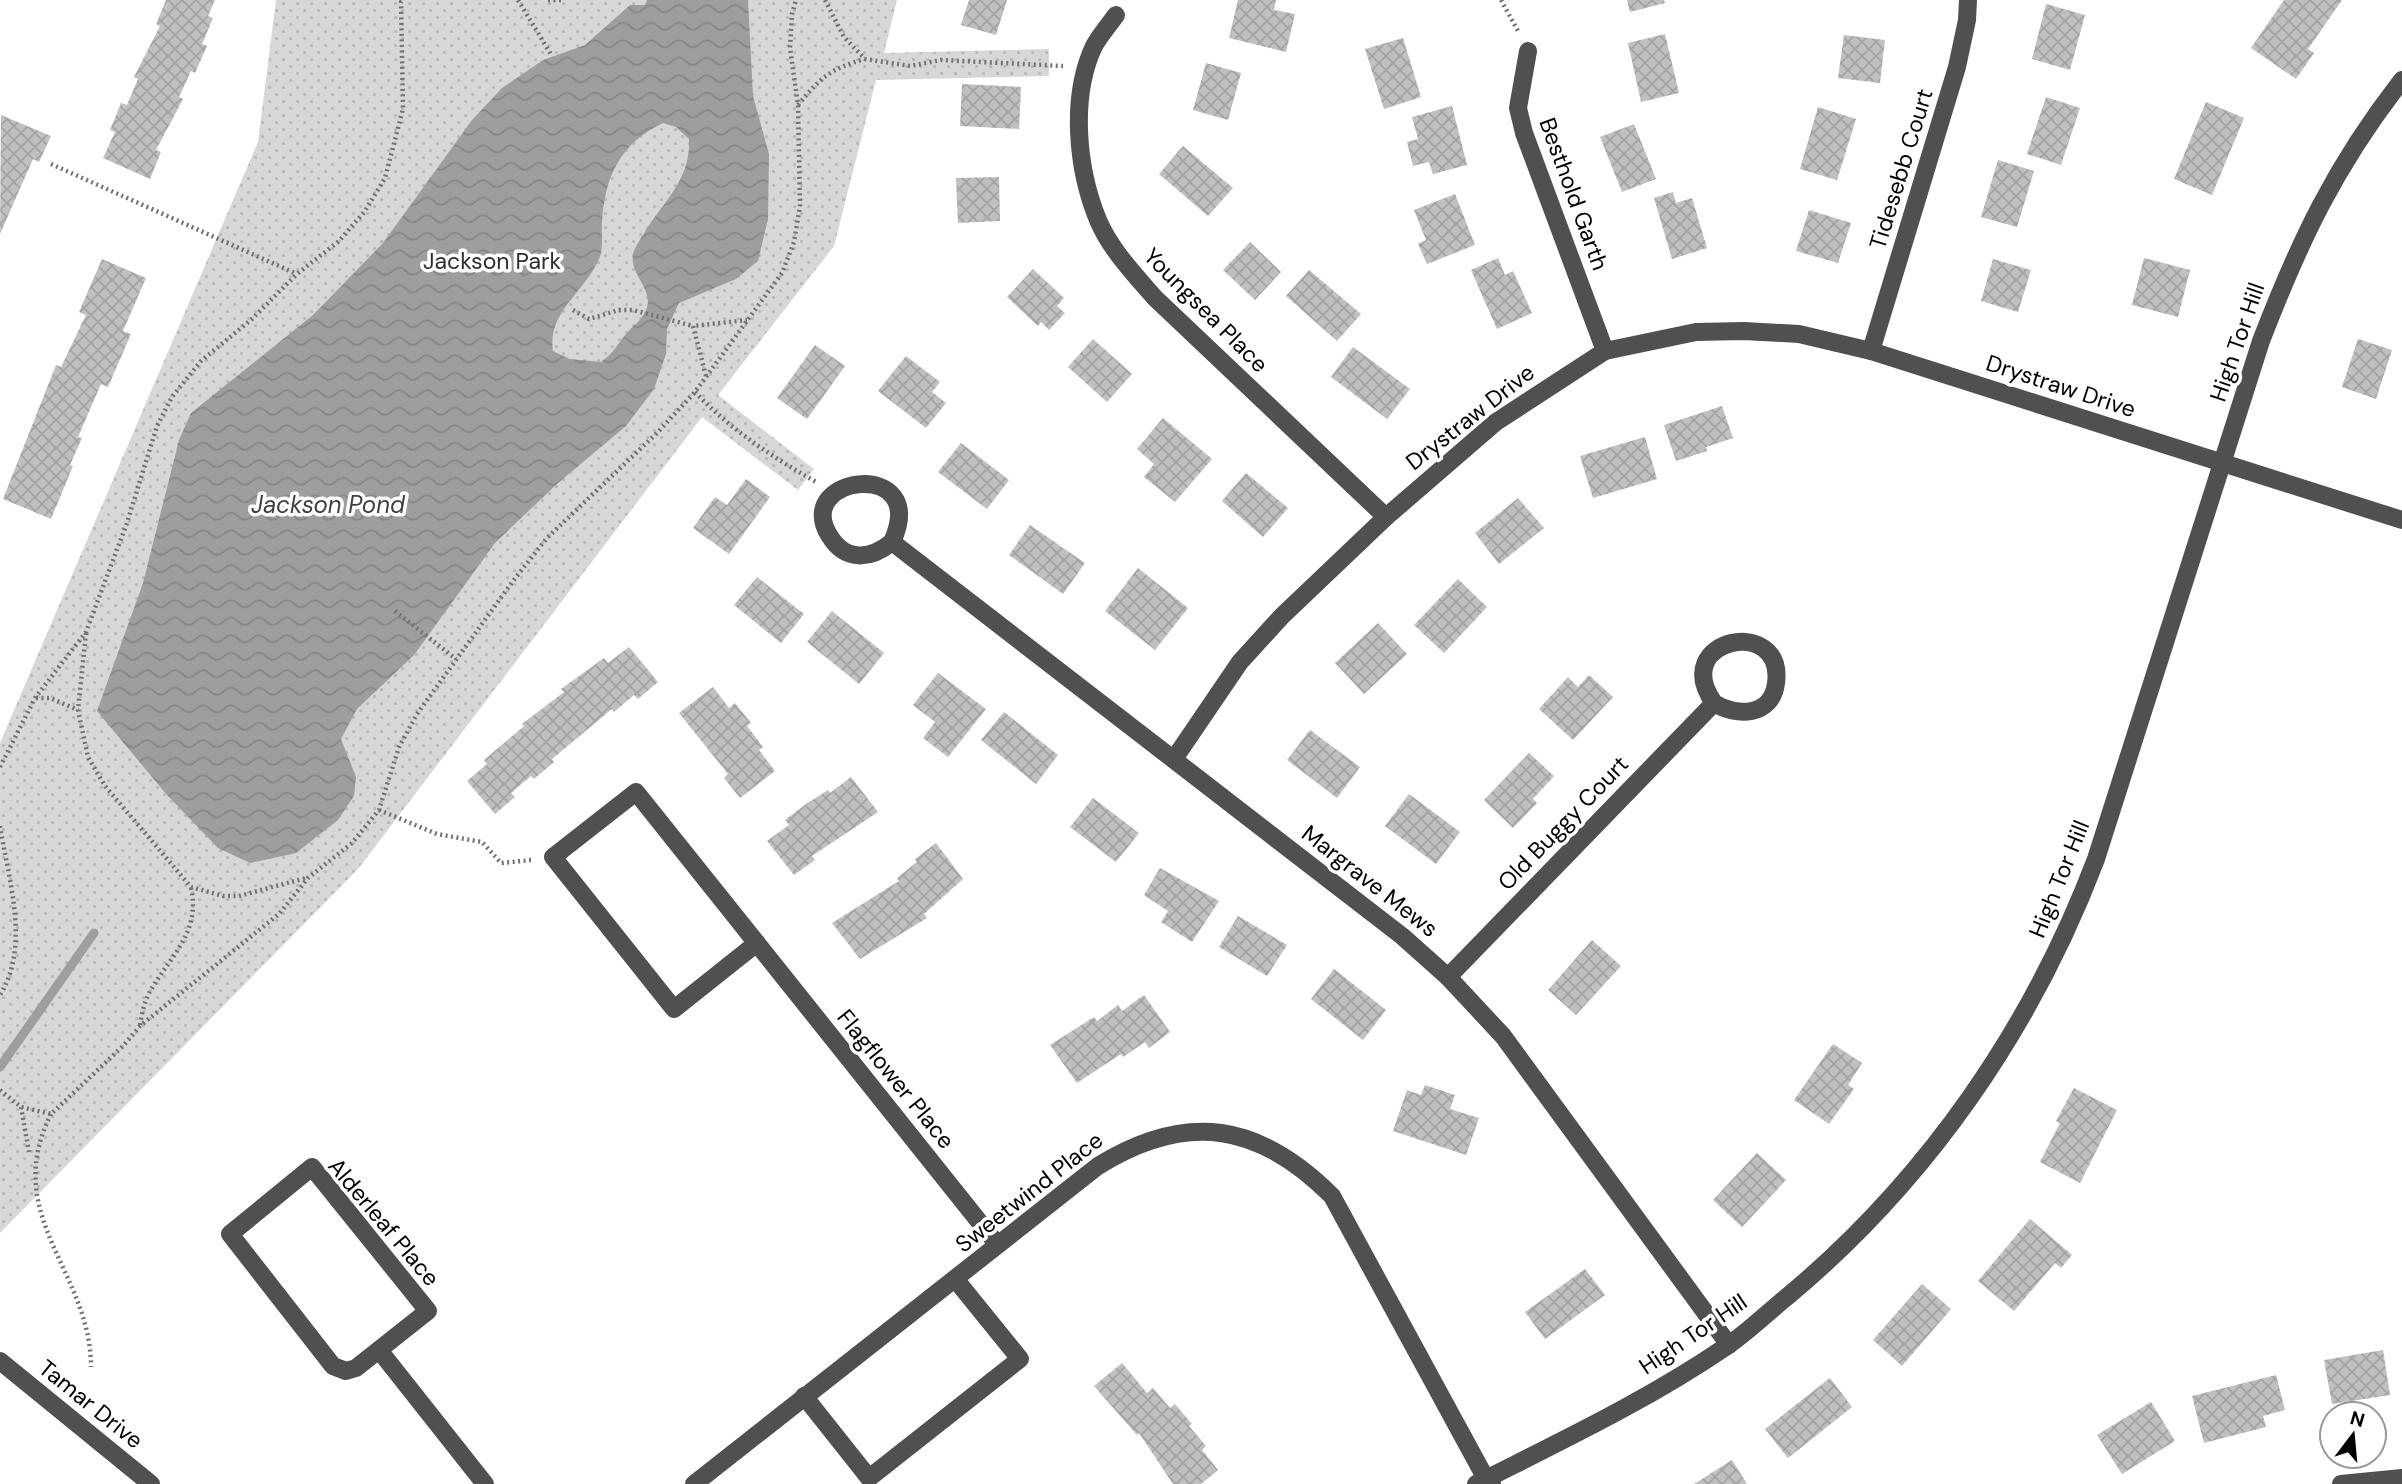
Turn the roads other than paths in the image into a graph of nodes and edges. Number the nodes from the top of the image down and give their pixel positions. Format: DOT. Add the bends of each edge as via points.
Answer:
graph roads {
  1 [pos="1968,0"];
  2 [pos="1116,15"];
  3 [pos="1528,51"];
  4 [pos="2402,80"];
  5 [pos="1605,351"];
  6 [pos="1871,351"];
  7 [pos="2224,463"];
  8 [pos="1386,517"];
  9 [pos="2402,520"];
  10 [pos="892,542"];
  11 [pos="1714,703"];
  12 [pos="1174,760"];
  13 [pos="757,943"];
  14 [pos="1448,977"];
  15 [pos="997,1244"];
  16 [pos="956,1280"];
  17 [pos="1728,1345"];
  18 [pos="379,1350"];
  19 [pos="0,1361"];
  20 [pos="804,1396"];
  21 [pos="2402,1478"];
  22 [pos="1485,1483"];
  23 [pos="152,1484"];
  24 [pos="485,1484"];
  25 [pos="694,1484"];
  26 [pos="2341,1484"];
  1 -- 6 [label="street, Tidesebb Court" via="1957,67"];
  2 -- 8 [label="street, Youngsea Place" via="1095,44 1080,100 1082,150 1098,222 1155,299"];
  3 -- 5 [label="street, Besthold Garth" via="1518,108 1524,133"];
  4 -- 7 [label="street, High Tor Hill" via="2354,144 2291,264 2261,341"];
  5 -- 6 [label="street, Drystraw Drive" via="1696,332 1744,331 1799,334"];
  5 -- 8 [label="street, Drystraw Drive" via="1496,422"];
  6 -- 7 [label="street, Drystraw Drive"];
  7 -- 9 [label="street, Drystraw Drive"];
  7 -- 17 [label="street, High Tor Hill" via="2096,859 2070,927 2034,997 1986,1076 1874,1217"];
  8 -- 12 [label="street, Drystraw Drive" via="1240,662"];
  10 -- 10 [label="street" via="900,526 899,509 889,492 860,482 835,493 824,520 838,549 867,557"];
  10 -- 12 [label="street, Margrave Mews"];
  11 -- 11 [label="street" via="1727,712 1744,714 1767,703 1776,686 1776,669 1769,654 1757,644 1741,640 1713,651 1703,678"];
  11 -- 14 [label="street, Old Buggy Court"];
  12 -- 14 [label="street, Margrave Mews" via="1402,936"];
  13 -- 13 [label="street, Flagflower Place" via="636,792 553,857 674,1009"];
  13 -- 15 [label="street, Flagflower Place"];
  14 -- 17 [label="street, Margrave Mews" via="1503,1036"];
  15 -- 16 [label="street, Sweetwind Place"];
  15 -- 22 [label="street, Sweetwind Place" via="1132,1145 1194,1130 1258,1143 1310,1175 1332,1196"];
  16 -- 20 [label="street, Sweetwind Place"];
  16 -- 20 [label="street" via="1020,1359 869,1478"];
  17 -- 22 [label="street, High Tor Hill" via="1633,1403"];
  18 -- 18 [label="street, Alderleaf Place" via="356,1368 346,1371 332,1366 230,1234 312,1167 428,1311"];
  18 -- 24 [label="street"];
  19 -- 23 [label="street, Tamar Drive"];
  20 -- 25 [label="street, Sweetwind Place"];
  21 -- 26 [label="street"];
}
